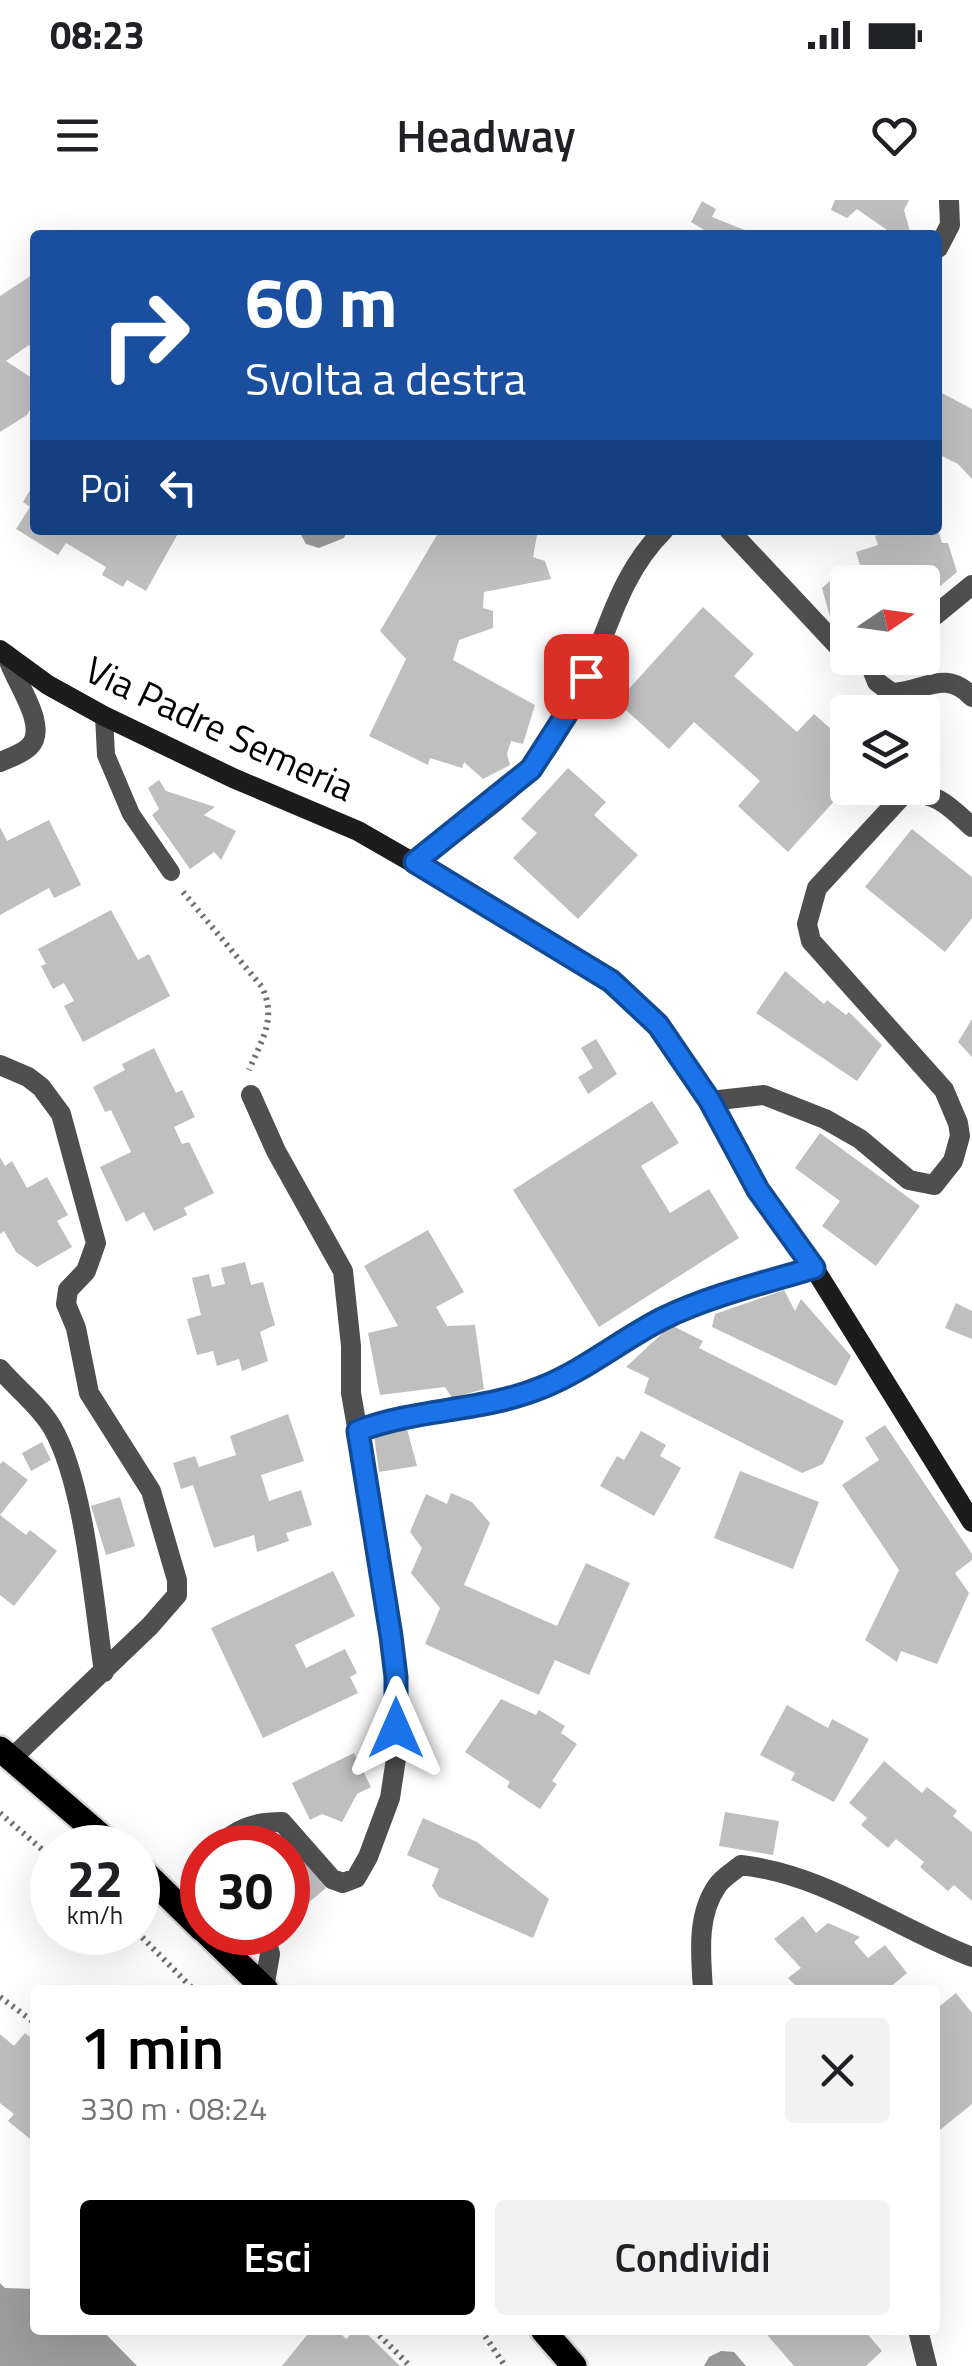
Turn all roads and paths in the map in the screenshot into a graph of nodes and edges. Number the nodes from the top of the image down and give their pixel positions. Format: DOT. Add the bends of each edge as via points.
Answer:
graph roads {
  1 [pos="950,200"];
  2 [pos="942,240"];
  3 [pos="659,535"];
  4 [pos="733,535"];
  5 [pos="972,585"];
  6 [pos="940,611"];
  7 [pos="830,638"];
  8 [pos="4,653"];
  9 [pos="876,675"];
  10 [pos="972,696"];
  11 [pos="104,716"];
  12 [pos="0,762"];
  13 [pos="972,827"];
  14 [pos="415,862"];
  15 [pos="172,872"];
  16 [pos="0,1065"];
  17 [pos="251,1095"];
  18 [pos="710,1101"];
  19 [pos="814,1268"];
  20 [pos="0,1370"];
  21 [pos="358,1431"];
  22 [pos="972,1522"];
  23 [pos="104,1672"];
  24 [pos="5,1754"];
  25 [pos="0,1812"];
  26 [pos="89,1825"];
  27 [pos="253,1825"];
  28 [pos="285,1825"];
  29 [pos="30,1839"];
  30 [pos="310,1854"];
  31 [pos="160,1888"];
  32 [pos="180,1907"];
  33 [pos="159,1955"];
  34 [pos="229,1955"];
  35 [pos="270,1955"];
  36 [pos="972,1958"];
  37 [pos="189,1985"];
  38 [pos="261,1985"];
  39 [pos="266,1985"];
  40 [pos="703,1985"];
  41 [pos="0,1997"];
  42 [pos="30,2018"];
  43 [pos="379,2335"];
  44 [pos="484,2335"];
  45 [pos="547,2335"];
  46 [pos="919,2335"];
  47 [pos="410,2366"];
  48 [pos="506,2366"];
  49 [pos="574,2366"];
  50 [pos="927,2366"];
  1 -- 2 [label="street"];
  3 -- 14 [label="street" via="620,589 578,696 531,769"];
  4 -- 7 [label="street"];
  5 -- 6 [label="street"];
  8 -- 11 [label="main road, Via Padre Semeria"];
  8 -- 12 [label="street" via="36,729 28,749"];
  9 -- 10 [label="street" via="892,693 943,682"];
  11 -- 14 [label="main road, Via Padre Semeria"];
  11 -- 15 [label="lane" via="112,770 132,814"];
  13 -- 18 [label="street" via="939,798 904,794 817,888 806,924 810,941 944,1090 960,1136 947,1173 934,1184 909,1180 860,1139 764,1094"];
  14 -- 18 [label="main road, Via Padre Semeria" via="611,981 658,1025"];
  15 -- 17 [label="path" via="270,1004 248,1073"];
  16 -- 23 [label="street" via="41,1087 61,1114 96,1243 66,1304 89,1393 151,1492 178,1580 177,1595"];
  17 -- 21 [label="street" via="343,1271"];
  18 -- 19 [label="main road, Via Padre Semeria" via="758,1190"];
  19 -- 21 [label="street" via="663,1319 545,1386 502,1402 390,1419"];
  19 -- 22 [label="main road, Via Padre Semeria"];
  20 -- 23 [label="street" via="52,1427 64,1453"];
  21 -- 30 [label="street" via="396,1677 397,1752 390,1798 356,1878 332,1879"];
  23 -- 24 [label="street"];
  24 -- 26 [label="main road"];
  25 -- 29 [label="path"];
  27 -- 28 [label="street"];
  31 -- 32 [label="main road"];
  33 -- 37 [label="path"];
  34 -- 38 [label="main road"];
  35 -- 39 [label="street"];
  36 -- 40 [label="street" via="822,1884 741,1865 718,1883 707,1907"];
  41 -- 42 [label="path"];
  43 -- 47 [label="path"];
  44 -- 48 [label="path"];
  45 -- 49 [label="main road"];
  46 -- 50 [label="street"];
}
